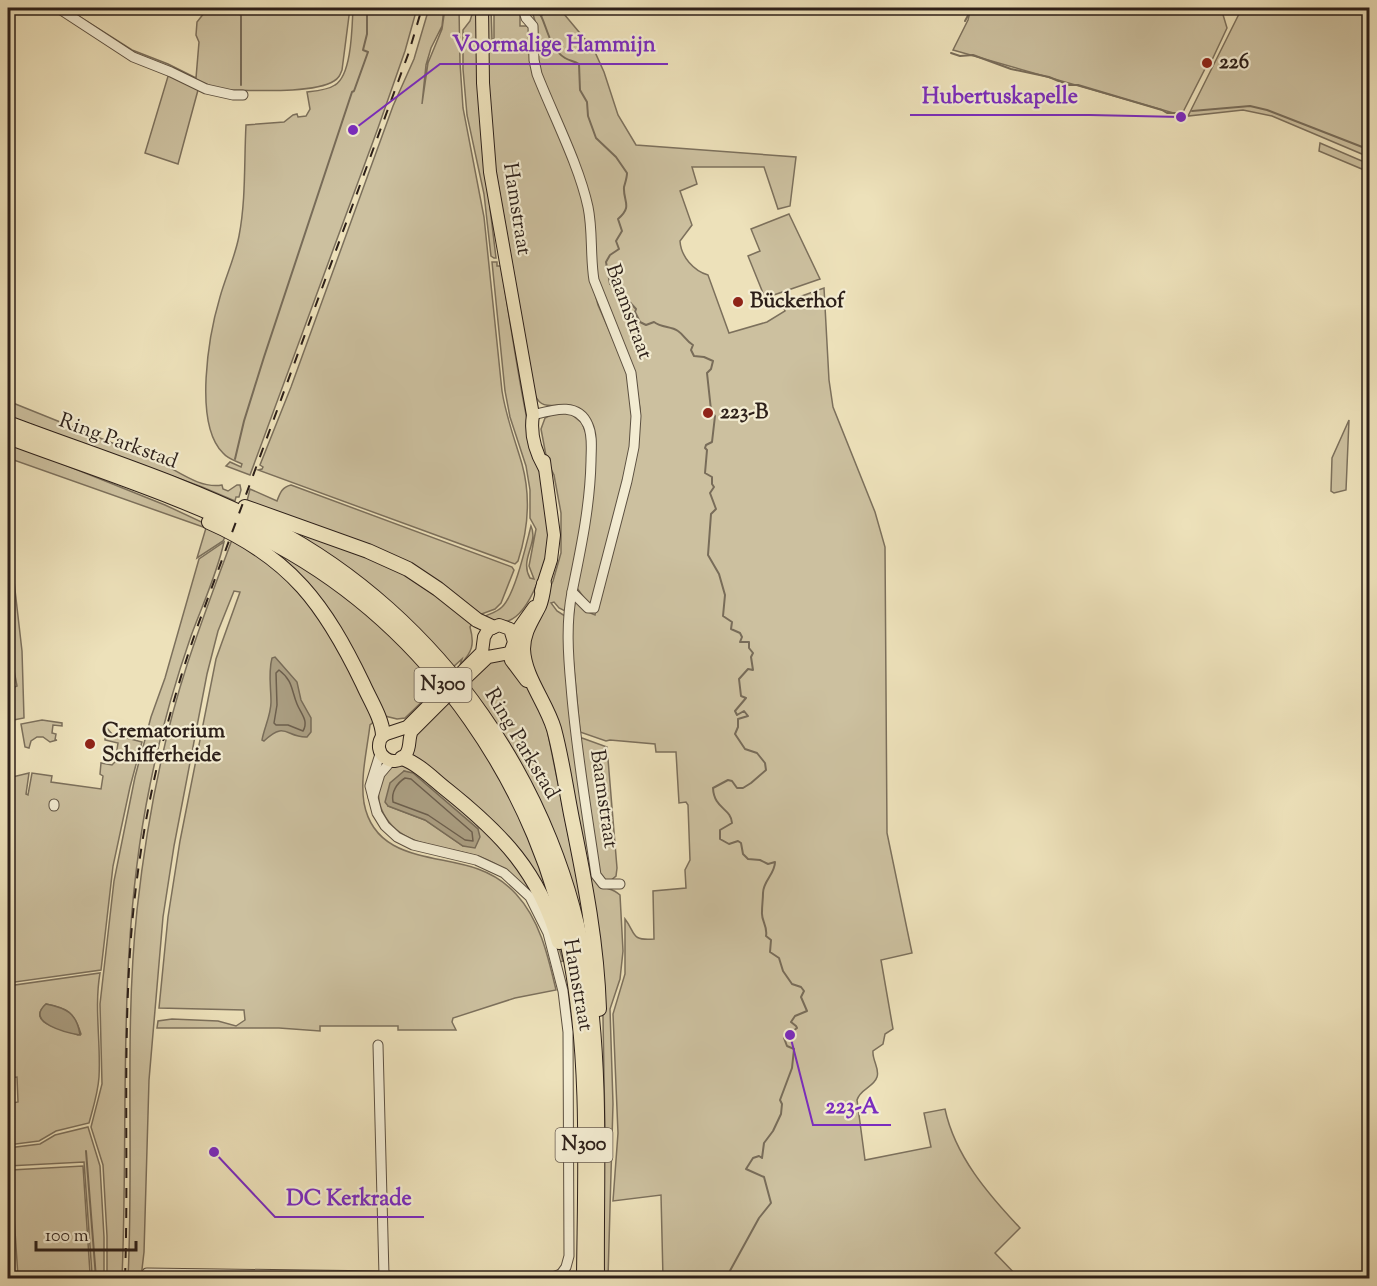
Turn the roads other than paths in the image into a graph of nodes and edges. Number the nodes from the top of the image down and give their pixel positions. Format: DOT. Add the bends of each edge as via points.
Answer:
graph roads {
  1 [pos="58,8"];
  2 [pos="482,8"];
  3 [pos="523,8"];
  4 [pos="243,95"];
  5 [pos="533,415"];
  6 [pos="8,423"];
  7 [pos="8,437"];
  8 [pos="140,486"];
  9 [pos="194,493"];
  10 [pos="544,584"];
  11 [pos="572,592"];
  12 [pos="504,630"];
  13 [pos="510,653"];
  14 [pos="464,675"];
  15 [pos="541,696"];
  16 [pos="441,698"];
  17 [pos="383,735"];
  18 [pos="391,758"];
  19 [pos="620,884"];
  20 [pos="579,1019"];
  21 [pos="378,1045"];
  22 [pos="594,1053"];
  23 [pos="384,1275"];
  24 [pos="146,1276"];
  25 [pos="562,1276"];
  26 [pos="584,1278"];
  27 [pos="597,1278"];
  1 -- 4 [label="street" via="133,57 206,88"];
  2 -- 5 [label="main road, Hamstraat" via="490,172"];
  3 -- 11 [label="street, Baamstraat" via="533,26 537,74 588,206 594,280 631,373 636,405 629,472 594,608 588,608"];
  5 -- 10 [label="main road, Hamstraat" via="531,426 551,499 554,535"];
  5 -- 11 [label="street, Baamstraat" via="570,409 585,420 590,433 589,493"];
  6 -- 9 [label="highway, Ring Parkstad / N300"];
  7 -- 8 [label="highway, Ring Parkstad / N300"];
  8 -- 17 [label="highway, N300" via="254,546 297,581 326,614 339,636"];
  8 -- 20 [label="highway, Ring Parkstad / N300" via="237,524 311,565 379,618 414,651 452,696 508,779 545,861 566,932"];
  9 -- 12 [label="highway, N300" via="247,507 387,560 420,577 477,620"];
  9 -- 22 [label="highway, Ring Parkstad / N300" via="274,529 340,570 412,631 486,719 543,822 568,890 587,976"];
  10 -- 12 [label="main road, Hamstraat" via="534,606"];
  10 -- 15 [label="highway, N300" via="524,642 529,675"];
  11 -- 19 [label="street, Baamstraat" via="568,639 573,719 596,875 603,884"];
  12 -- 13 [label="main road, Hamstraat" via="514,642"];
  12 -- 14 [label="main road, Hamstraat" via="486,633 482,652"];
  13 -- 14 [label="main road, Hamstraat" via="488,657"];
  13 -- 15 [label="highway, N300" via="517,668"];
  14 -- 16 [label="main road, Hamstraat"];
  15 -- 22 [label="highway, N300" via="554,729 588,899 599,1014"];
  16 -- 17 [label="main road, Hamstraat" via="407,727"];
  16 -- 18 [label="main road, Hamstraat" via="412,731 408,751"];
  17 -- 18 [label="main road, Hamstraat" via="378,744"];
  18 -- 20 [label="highway, N300" via="411,762 484,820 511,848 530,875 555,926"];
  18 -- 25 [label="street, Hamstraat" via="370,782 381,821 404,841 476,860 511,878 530,897 548,933 563,991 568,1042 569,1256"];
  20 -- 26 [label="highway, Ring Parkstad / N300" via="584,1116"];
  21 -- 23 [label="street"];
  22 -- 27 [label="highway, Ring Parkstad / N300"];
  23 -- 24 [label="street"];
  23 -- 25 [label="street"];
}
